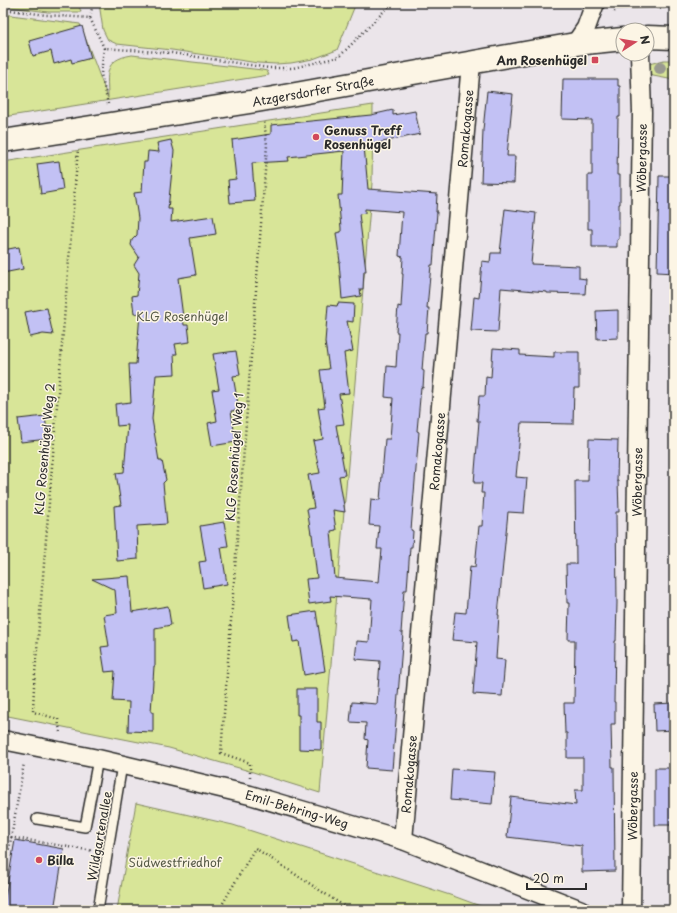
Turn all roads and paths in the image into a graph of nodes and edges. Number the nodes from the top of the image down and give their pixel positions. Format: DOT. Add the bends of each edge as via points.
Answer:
graph roads {
  1 [pos="93,3"];
  2 [pos="392,3"];
  3 [pos="595,3"];
  4 [pos="3,9"];
  5 [pos="90,18"];
  6 [pos="655,37"];
  7 [pos="674,38"];
  8 [pos="615,40"];
  9 [pos="575,44"];
  10 [pos="104,48"];
  11 [pos="640,62"];
  12 [pos="471,64"];
  13 [pos="262,100"];
  14 [pos="112,124"];
  15 [pos="80,129"];
  16 [pos="3,141"];
  17 [pos="3,740"];
  18 [pos="27,745"];
  19 [pos="64,753"];
  20 [pos="98,760"];
  21 [pos="122,766"];
  22 [pos="250,795"];
  23 [pos="37,819"];
  24 [pos="3,836"];
  25 [pos="11,837"];
  26 [pos="404,840"];
  27 [pos="107,854"];
  28 [pos="3,886"];
  29 [pos="98,910"];
  30 [pos="219,910"];
  31 [pos="350,910"];
  32 [pos="581,910"];
  33 [pos="631,910"];
  1 -- 5 [label="path"];
  2 -- 10 [label="path" via="339,57 293,68 269,68 172,53"];
  3 -- 9 [label="street" via="586,28"];
  4 -- 5 [label="path"];
  5 -- 10 [label="path"];
  6 -- 7 [label="main road"];
  8 -- 9 [label="main road, Atzgersdorfer Straße"];
  9 -- 12 [label="main road, Atzgersdorfer Straße"];
  10 -- 14 [label="path" via="101,74"];
  11 -- 33 [label="street, Wöbergasse" via="642,112"];
  12 -- 13 [label="main road, Atzgersdorfer Straße"];
  12 -- 26 [label="street, Romakogasse"];
  13 -- 14 [label="main road, Atzgersdorfer Straße"];
  13 -- 22 [label="path, KLG Rosenhügel Weg 1" via="267,145 221,753 250,763"];
  14 -- 15 [label="main road, Atzgersdorfer Straße"];
  15 -- 16 [label="main road, Atzgersdorfer Straße"];
  15 -- 19 [label="path, KLG Rosenhügel Weg 2" via="33,712 58,719"];
  17 -- 18 [label="street, Emil-Behring-Weg"];
  18 -- 19 [label="street, Emil-Behring-Weg"];
  18 -- 25 [label="path"];
  19 -- 20 [label="street, Emil-Behring-Weg"];
  20 -- 21 [label="street, Emil-Behring-Weg"];
  20 -- 23 [label="lane" via="85,827"];
  21 -- 22 [label="street, Emil-Behring-Weg"];
  21 -- 27 [label="lane, Wildgartenallee"];
  22 -- 26 [label="street, Emil-Behring-Weg"];
  24 -- 25 [label="path"];
  25 -- 27 [label="path"];
  25 -- 28 [label="path"];
  26 -- 32 [label="street, Emil-Behring-Weg"];
  27 -- 29 [label="lane, Wildgartenallee"];
  30 -- 31 [label="path" via="255,848"];
}
